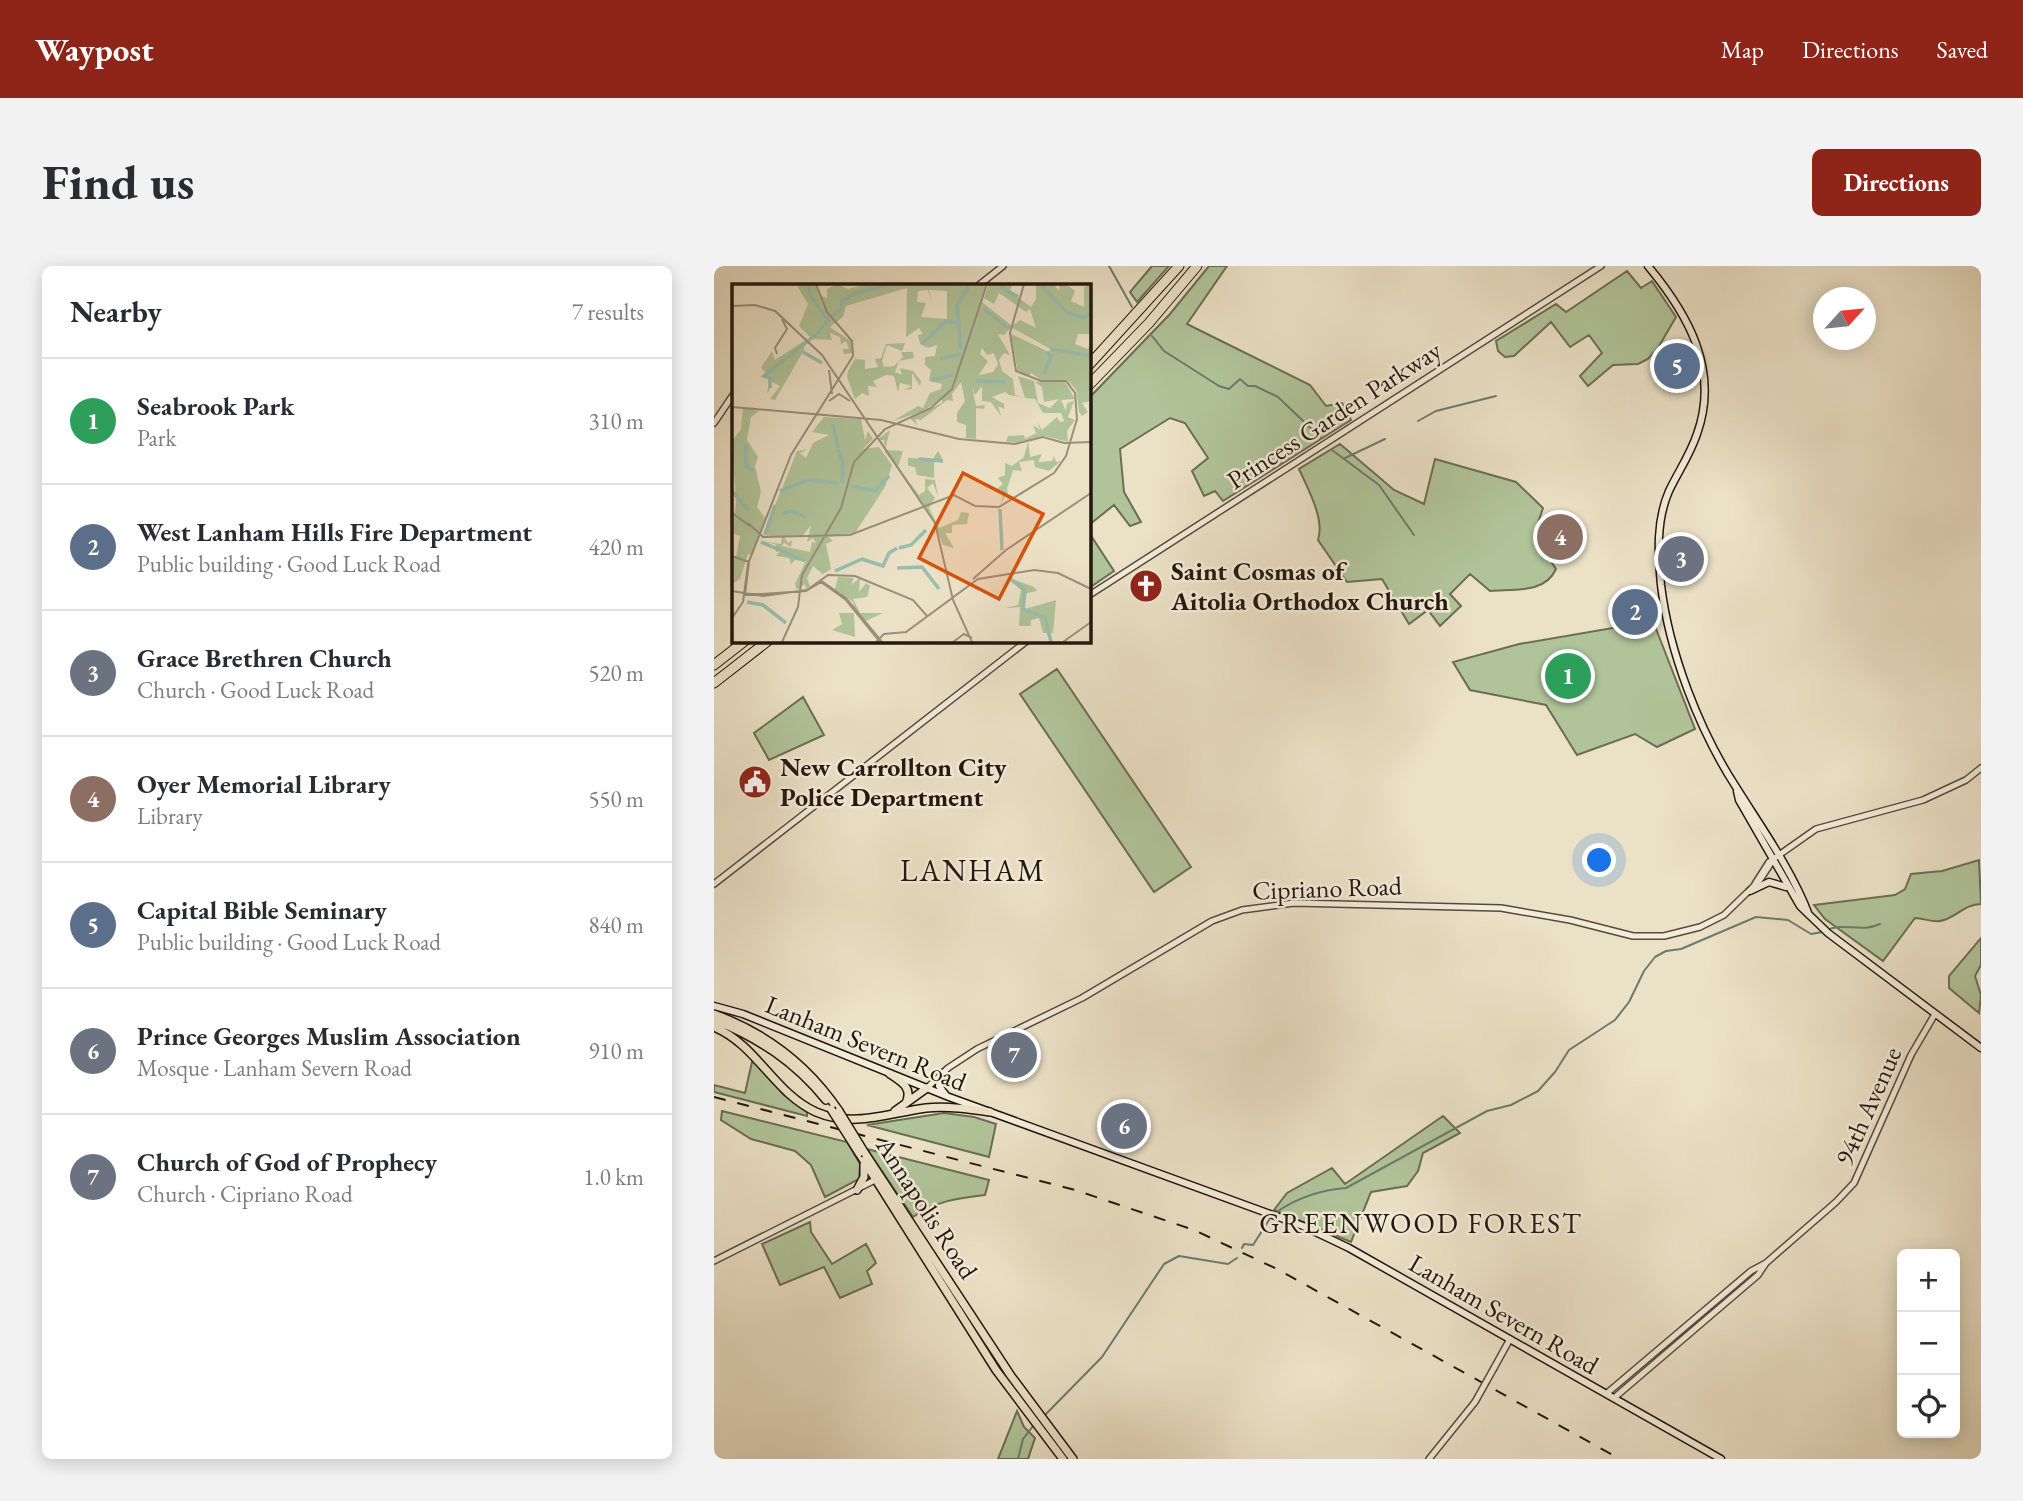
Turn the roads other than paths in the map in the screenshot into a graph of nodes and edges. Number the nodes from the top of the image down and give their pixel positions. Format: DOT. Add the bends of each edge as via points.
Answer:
graph roads {
  1 [pos="1003,266"];
  2 [pos="1179,266"];
  3 [pos="1198,266"];
  4 [pos="1601,266"];
  5 [pos="1648,266"];
  6 [pos="980,284"];
  7 [pos="1090,364"];
  8 [pos="1090,384"];
  9 [pos="732,397"];
  10 [pos="714,423"];
  11 [pos="1090,595"];
  12 [pos="743,642"];
  13 [pos="766,642"];
  14 [pos="1025,642"];
  15 [pos="714,665"];
  16 [pos="714,683"];
  17 [pos="1981,768"];
  18 [pos="1775,858"];
  19 [pos="714,884"];
  20 [pos="1750,891"];
  21 [pos="1791,893"];
  22 [pos="1809,915"];
  23 [pos="714,1006"];
  24 [pos="714,1014"];
  25 [pos="1934,1014"];
  26 [pos="714,1020"];
  27 [pos="714,1027"];
  28 [pos="1981,1048"];
  29 [pos="942,1073"];
  30 [pos="890,1074"];
  31 [pos="927,1088"];
  32 [pos="949,1097"];
  33 [pos="903,1107"];
  34 [pos="835,1110"];
  35 [pos="990,1112"];
  36 [pos="881,1116"];
  37 [pos="863,1156"];
  38 [pos="878,1179"];
  39 [pos="857,1190"];
  40 [pos="714,1261"];
  41 [pos="1766,1263"];
  42 [pos="1510,1339"];
  43 [pos="1606,1394"];
  44 [pos="1614,1398"];
  45 [pos="1038,1421"];
  46 [pos="1063,1459"];
  47 [pos="1073,1459"];
  48 [pos="1429,1459"];
  49 [pos="1721,1459"];
  1 -- 6 [label="street"];
  2 -- 7 [label="highway"];
  3 -- 8 [label="highway"];
  4 -- 11 [label="street, Princess Garden Parkway"];
  5 -- 18 [label="main road" via="1689,324 1705,383 1698,433 1668,493 1660,523 1658,558 1664,606 1690,693 1739,800"];
  9 -- 10 [label="street"];
  12 -- 15 [label="highway"];
  13 -- 16 [label="highway"];
  14 -- 19 [label="street"];
  17 -- 18 [label="street, Cipriano Road" via="1923,800 1822,826"];
  18 -- 20 [label="street, Cipriano Road"];
  18 -- 21 [label="main road"];
  18 -- 22 [label="main road"];
  20 -- 21 [label="main road" via="1773,882"];
  20 -- 29 [label="street, Cipriano Road" via="1708,924 1654,937 1502,908 1256,906 1212,921 1082,998 977,1049"];
  21 -- 22 [label="main road"];
  22 -- 25 [label="main road"];
  23 -- 30 [label="main road, Lanham Severn Road"];
  24 -- 34 [label="main road, Annapolis Road" via="753,1030 795,1060 819,1084"];
  25 -- 28 [label="main road"];
  25 -- 41 [label="street, 94th Avenue" via="1854,1183"];
  26 -- 34 [label="main road, Annapolis Road" via="786,1059"];
  27 -- 36 [label="main road" via="751,1050 789,1093 810,1109 851,1120"];
  29 -- 31 [label="street, Cipriano Road"];
  29 -- 32 [label="main road" via="940,1088"];
  30 -- 31 [label="main road, Lanham Severn Road"];
  30 -- 33 [label="main road" via="908,1089"];
  31 -- 32 [label="main road, Lanham Severn Road"];
  31 -- 33 [label="main road"];
  32 -- 35 [label="main road, Lanham Severn Road"];
  33 -- 36 [label="main road"];
  34 -- 37 [label="main road, Annapolis Road, bridge"];
  35 -- 36 [label="main road" via="941,1108"];
  35 -- 42 [label="main road, Lanham Severn Road" via="1303,1226"];
  37 -- 38 [label="main road, Annapolis Road"];
  37 -- 39 [label="main road" via="864,1177"];
  38 -- 39 [label="street"];
  38 -- 45 [label="main road, Annapolis Road"];
  39 -- 40 [label="street"];
  41 -- 43 [label="street, 94th Avenue"];
  41 -- 44 [label="street, 94th Avenue" via="1758,1275"];
  42 -- 43 [label="main road, Lanham Severn Road"];
  42 -- 48 [label="street, bridge" via="1475,1402"];
  43 -- 44 [label="main road, Lanham Severn Road"];
  44 -- 49 [label="main road, Lanham Severn Road"];
  45 -- 46 [label="main road, Annapolis Road"];
  45 -- 47 [label="main road, Annapolis Road"];
}
